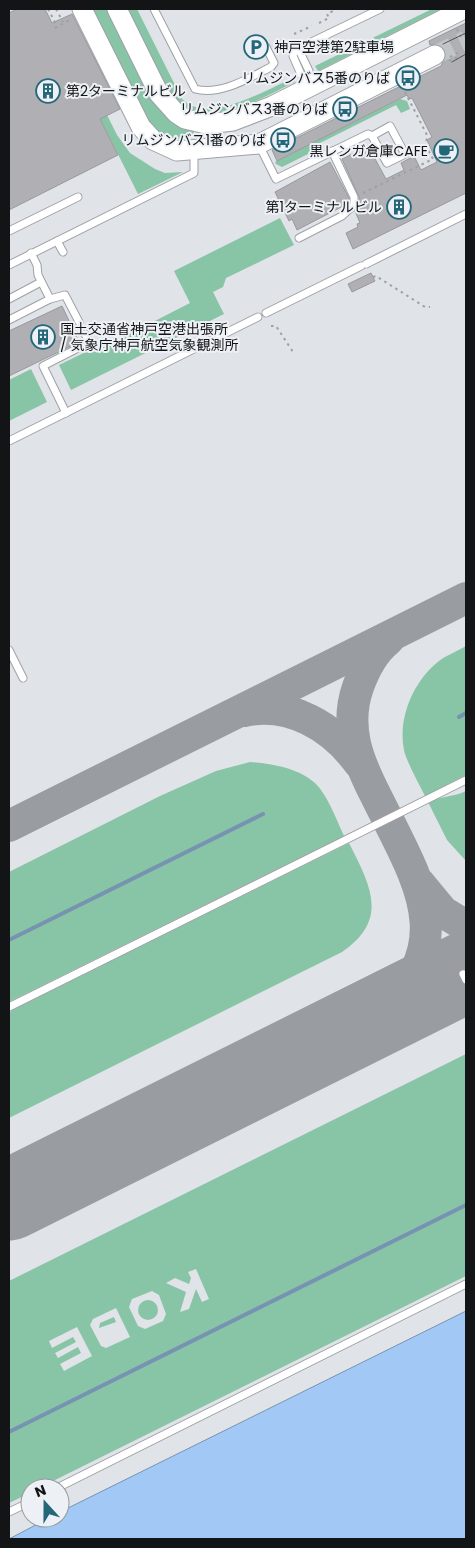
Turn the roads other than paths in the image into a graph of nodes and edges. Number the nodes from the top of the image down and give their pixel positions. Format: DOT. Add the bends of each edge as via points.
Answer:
graph roads {
  1 [pos="117,9"];
  2 [pos="154,9"];
  3 [pos="380,9"];
  4 [pos="464,9"];
  5 [pos="76,14"];
  6 [pos="266,47"];
  7 [pos="298,48"];
  8 [pos="444,58"];
  9 [pos="299,92"];
  10 [pos="272,106"];
  11 [pos="372,136"];
  12 [pos="259,144"];
  13 [pos="199,151"];
  14 [pos="332,152"];
  15 [pos="78,197"];
  16 [pos="466,214"];
  17 [pos="9,231"];
  18 [pos="299,238"];
  19 [pos="57,241"];
  20 [pos="63,252"];
  21 [pos="32,254"];
  22 [pos="9,265"];
  23 [pos="41,282"];
  24 [pos="9,299"];
  25 [pos="50,299"];
  26 [pos="266,313"];
  27 [pos="258,317"];
  28 [pos="9,320"];
  29 [pos="79,322"];
  30 [pos="86,334"];
  31 [pos="66,413"];
  32 [pos="9,441"];
  33 [pos="9,650"];
  34 [pos="23,678"];
  35 [pos="466,780"];
  36 [pos="9,1007"];
  37 [pos="466,1284"];
  38 [pos="70,1482"];
  1 -- 10 [label="street" via="159,94 185,119 218,124"];
  2 -- 6 [label="lane" via="195,89 208,92 226,87 271,67 274,63"];
  3 -- 7 [label="lane"];
  4 -- 9 [label="street"];
  5 -- 13 [label="street" via="146,134 177,151"];
  7 -- 9 [label="lane" via="293,56 303,79"];
  7 -- 9 [label="lane" via="309,71 309,83"];
  8 -- 12 [label="street"];
  9 -- 10 [label="street"];
  10 -- 13 [label="street" via="252,126"];
  11 -- 11 [label="lane" via="390,126 405,154 387,163"];
  11 -- 14 [label="lane" via="368,134"];
  12 -- 13 [label="street"];
  12 -- 14 [label="lane" via="276,179"];
  13 -- 19 [label="lane" via="194,173"];
  14 -- 18 [label="lane" via="354,197 354,205 342,216"];
  15 -- 17 [label="lane"];
  16 -- 26 [label="lane"];
  19 -- 20 [label="lane"];
  19 -- 21 [label="lane"];
  21 -- 22 [label="lane"];
  21 -- 23 [label="lane"];
  23 -- 24 [label="lane"];
  23 -- 25 [label="lane"];
  25 -- 28 [label="lane"];
  25 -- 29 [label="lane" via="65,295"];
  27 -- 31 [label="lane"];
  30 -- 31 [label="lane" via="86,344 42,366"];
  31 -- 32 [label="lane"];
  33 -- 34 [label="lane"];
  35 -- 36 [label="lane"];
  37 -- 38 [label="lane"];
}
